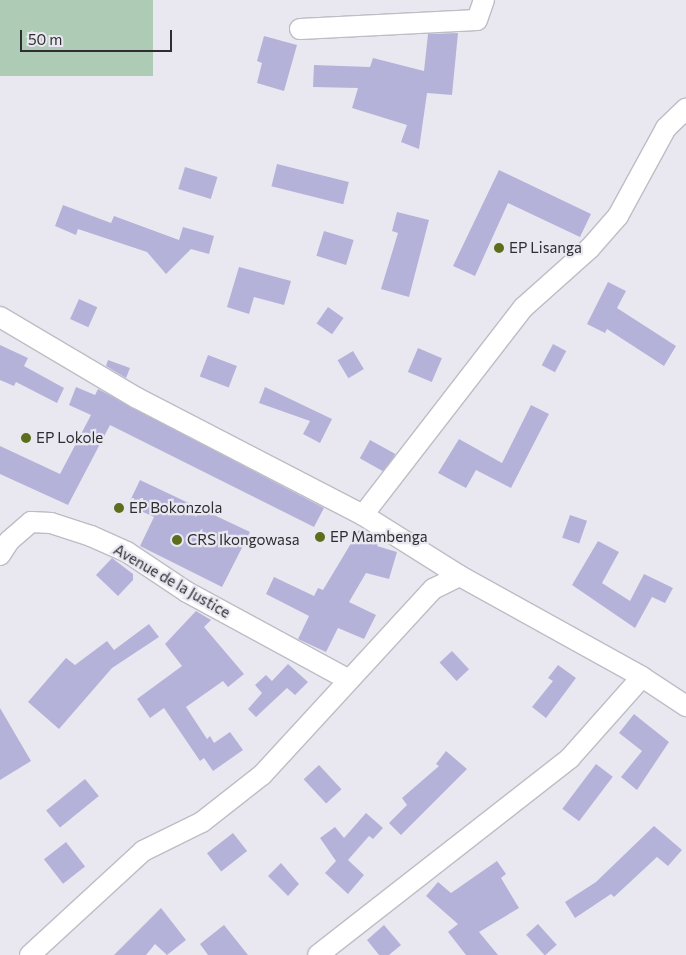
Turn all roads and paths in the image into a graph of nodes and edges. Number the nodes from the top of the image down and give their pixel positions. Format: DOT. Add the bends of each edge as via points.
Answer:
graph roads {
  1 [pos="484,0"];
  2 [pos="300,29"];
  3 [pos="686,109"];
  4 [pos="0,317"];
  5 [pos="363,516"];
  6 [pos="0,555"];
  7 [pos="441,564"];
  8 [pos="460,576"];
  9 [pos="433,589"];
  10 [pos="642,677"];
  11 [pos="347,679"];
  12 [pos="686,705"];
  13 [pos="30,955"];
  14 [pos="318,955"];
  1 -- 2 [label="street" via="477,20"];
  3 -- 5 [label="street" via="666,128 618,216 590,248 524,307"];
  4 -- 5 [label="street" via="137,398"];
  5 -- 7 [label="street"];
  6 -- 11 [label="street, Avenue de la Justice" via="8,541 31,522 50,523 91,536 127,552 187,592"];
  7 -- 8 [label="street"];
  7 -- 9 [label="street"];
  8 -- 9 [label="street"];
  8 -- 10 [label="street"];
  9 -- 11 [label="street"];
  10 -- 12 [label="street"];
  10 -- 14 [label="street" via="570,758"];
  11 -- 13 [label="street" via="262,775 202,822 143,852"];
}
